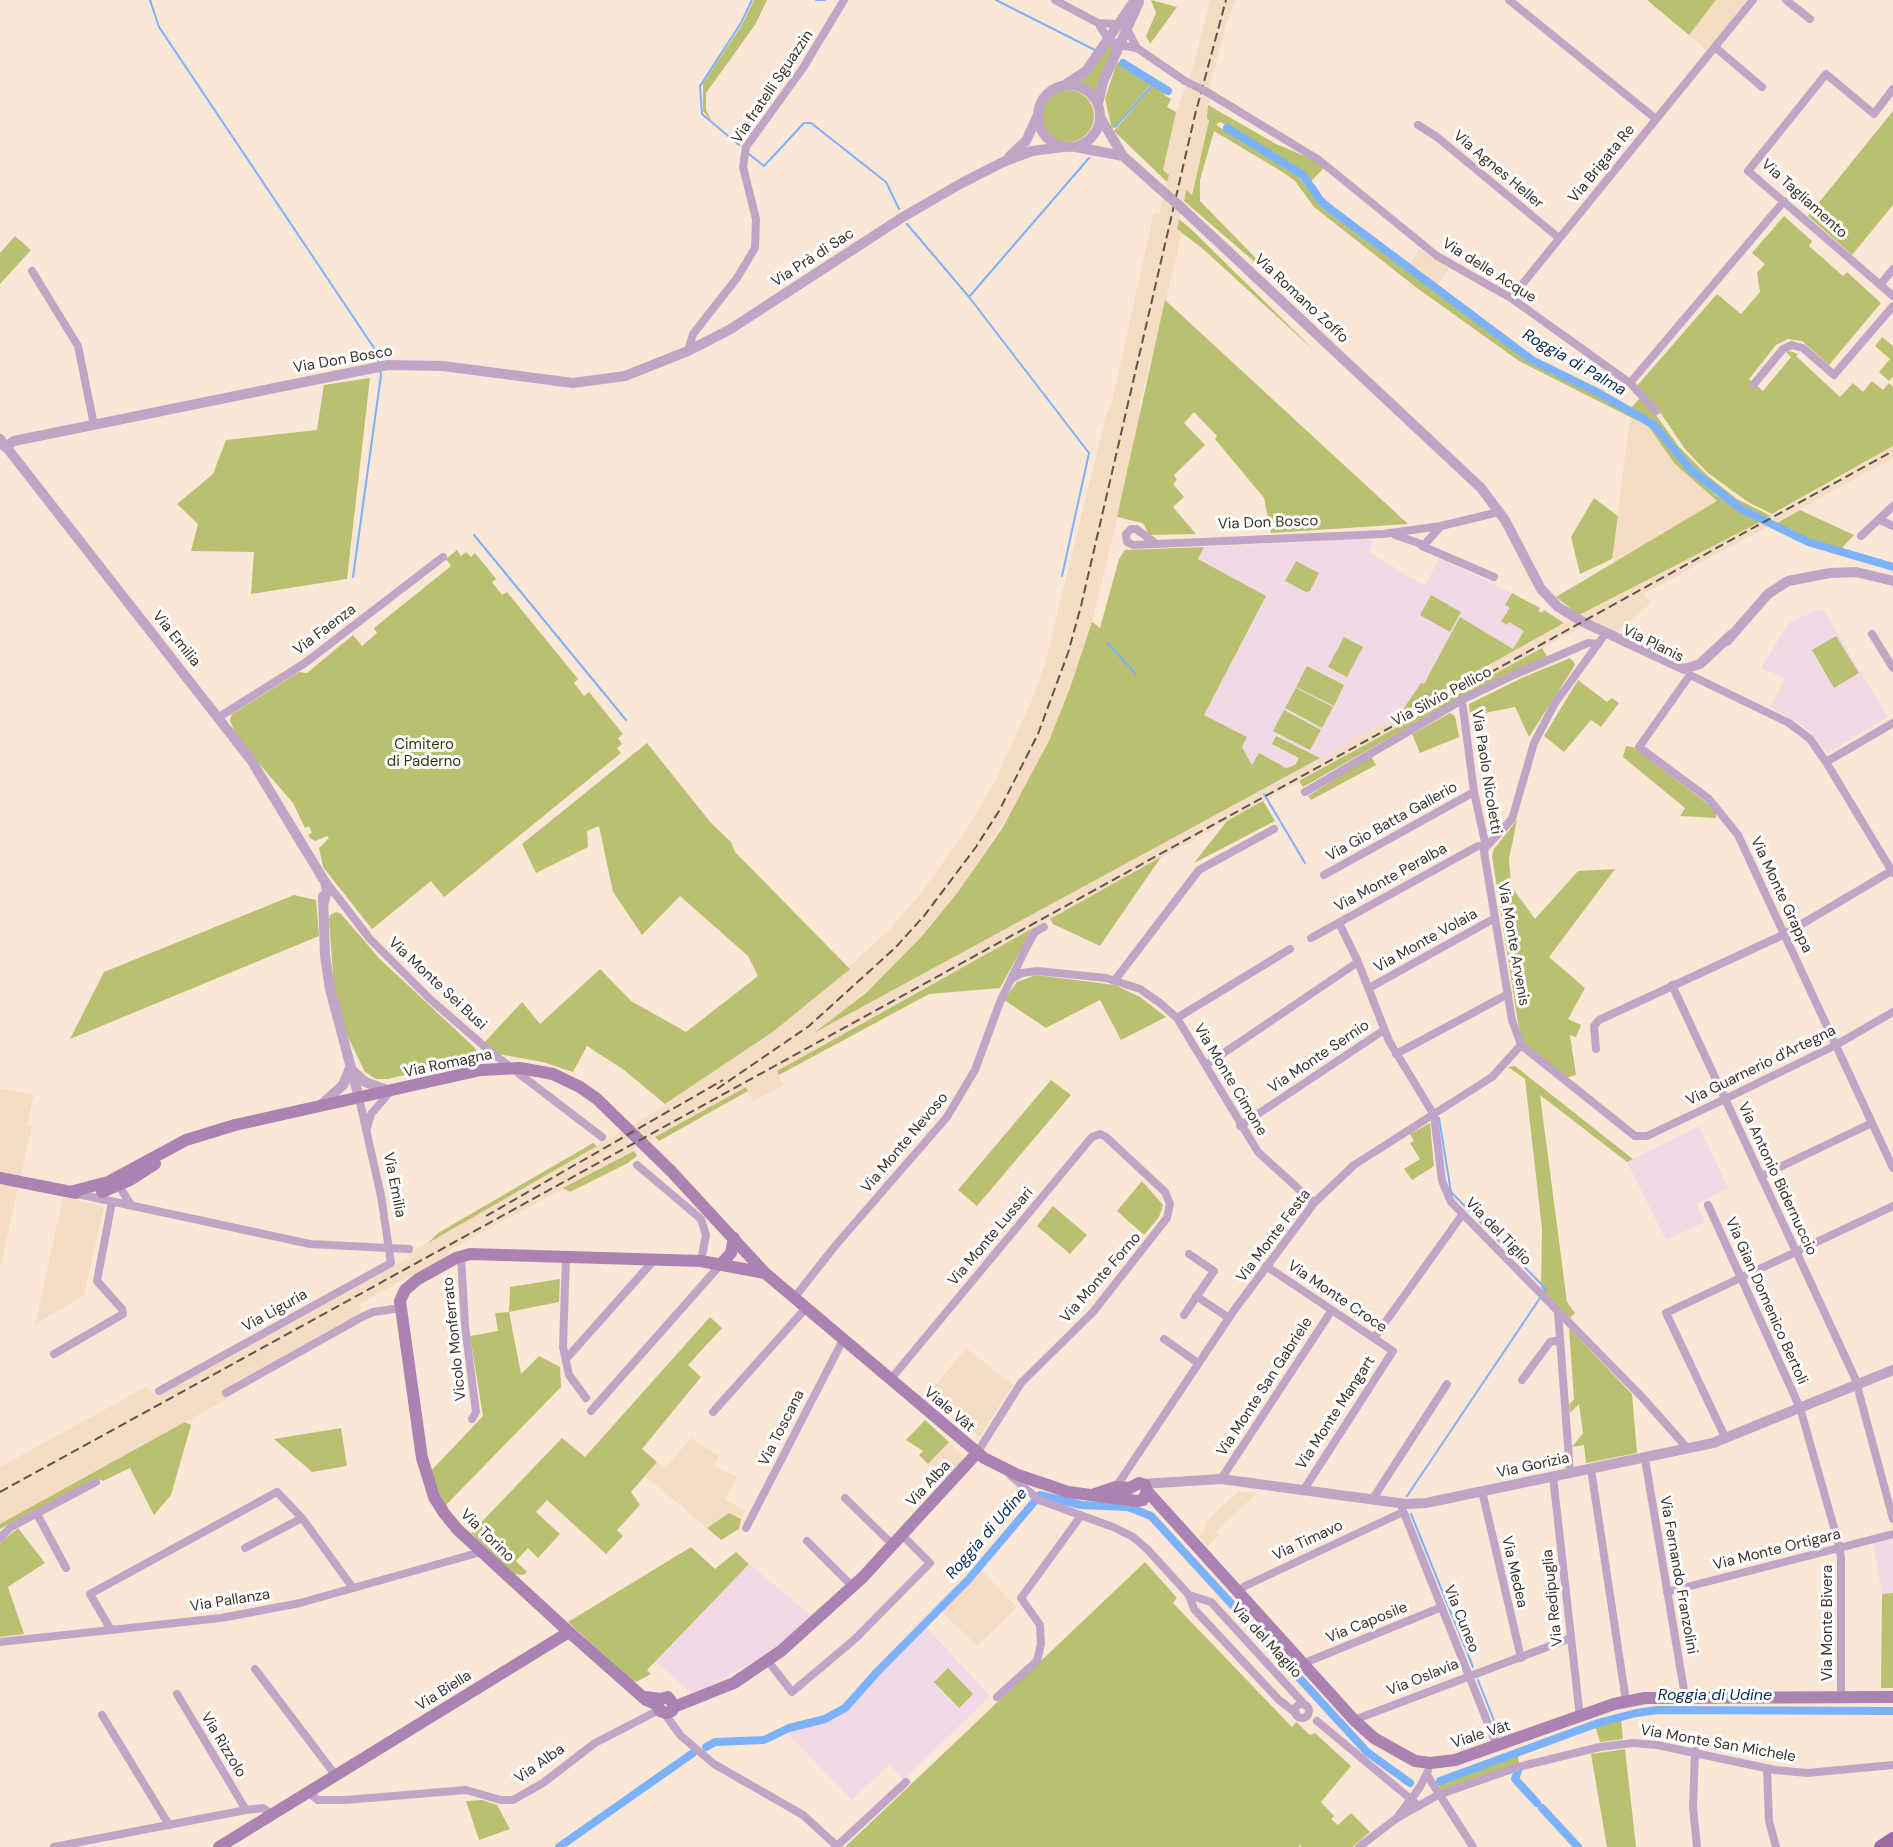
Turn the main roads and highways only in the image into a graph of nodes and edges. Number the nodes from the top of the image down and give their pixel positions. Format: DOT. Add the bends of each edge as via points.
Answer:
graph roads {
  1 [pos="0,1178"];
  2 [pos="734,1238"];
  3 [pos="721,1264"];
  4 [pos="765,1273"];
  5 [pos="977,1453"];
  6 [pos="1140,1491"];
  7 [pos="1095,1494"];
  8 [pos="569,1632"];
  9 [pos="1893,1697"];
  10 [pos="666,1706"];
  11 [pos="1893,1841"];
  12 [pos="219,1847"];
  13 [pos="1881,1847"];
  1 -- 2 [label="main road, Via Romagna" via="70,1192 105,1189 180,1143 235,1125 462,1074 511,1067 553,1074 590,1094"];
  2 -- 3 [label="main road" via="731,1253"];
  2 -- 4 [label="main road, Via Romagna"];
  3 -- 4 [label="main road"];
  3 -- 8 [label="main road, Via Torino" via="566,1256 461,1256 412,1283 402,1296 400,1308 427,1478 444,1513"];
  4 -- 5 [label="main road, Viale Vât"];
  5 -- 7 [label="main road, Viale Vât" via="1001,1467 1068,1492"];
  5 -- 10 [label="main road, Via Alba" via="821,1618 734,1683"];
  6 -- 7 [label="main road, Viale Vât"];
  6 -- 7 [label="main road, Viale Vât" via="1116,1487"];
  6 -- 9 [label="main road, Viale Vât" via="1174,1520 1354,1720 1396,1752 1428,1769 1626,1701 1685,1696"];
  8 -- 10 [label="main road, Via Torino" via="642,1696"];
  8 -- 12 [label="main road, Via Biella" via="336,1776 316,1793"];
  11 -- 13 [label="main road"];
}
